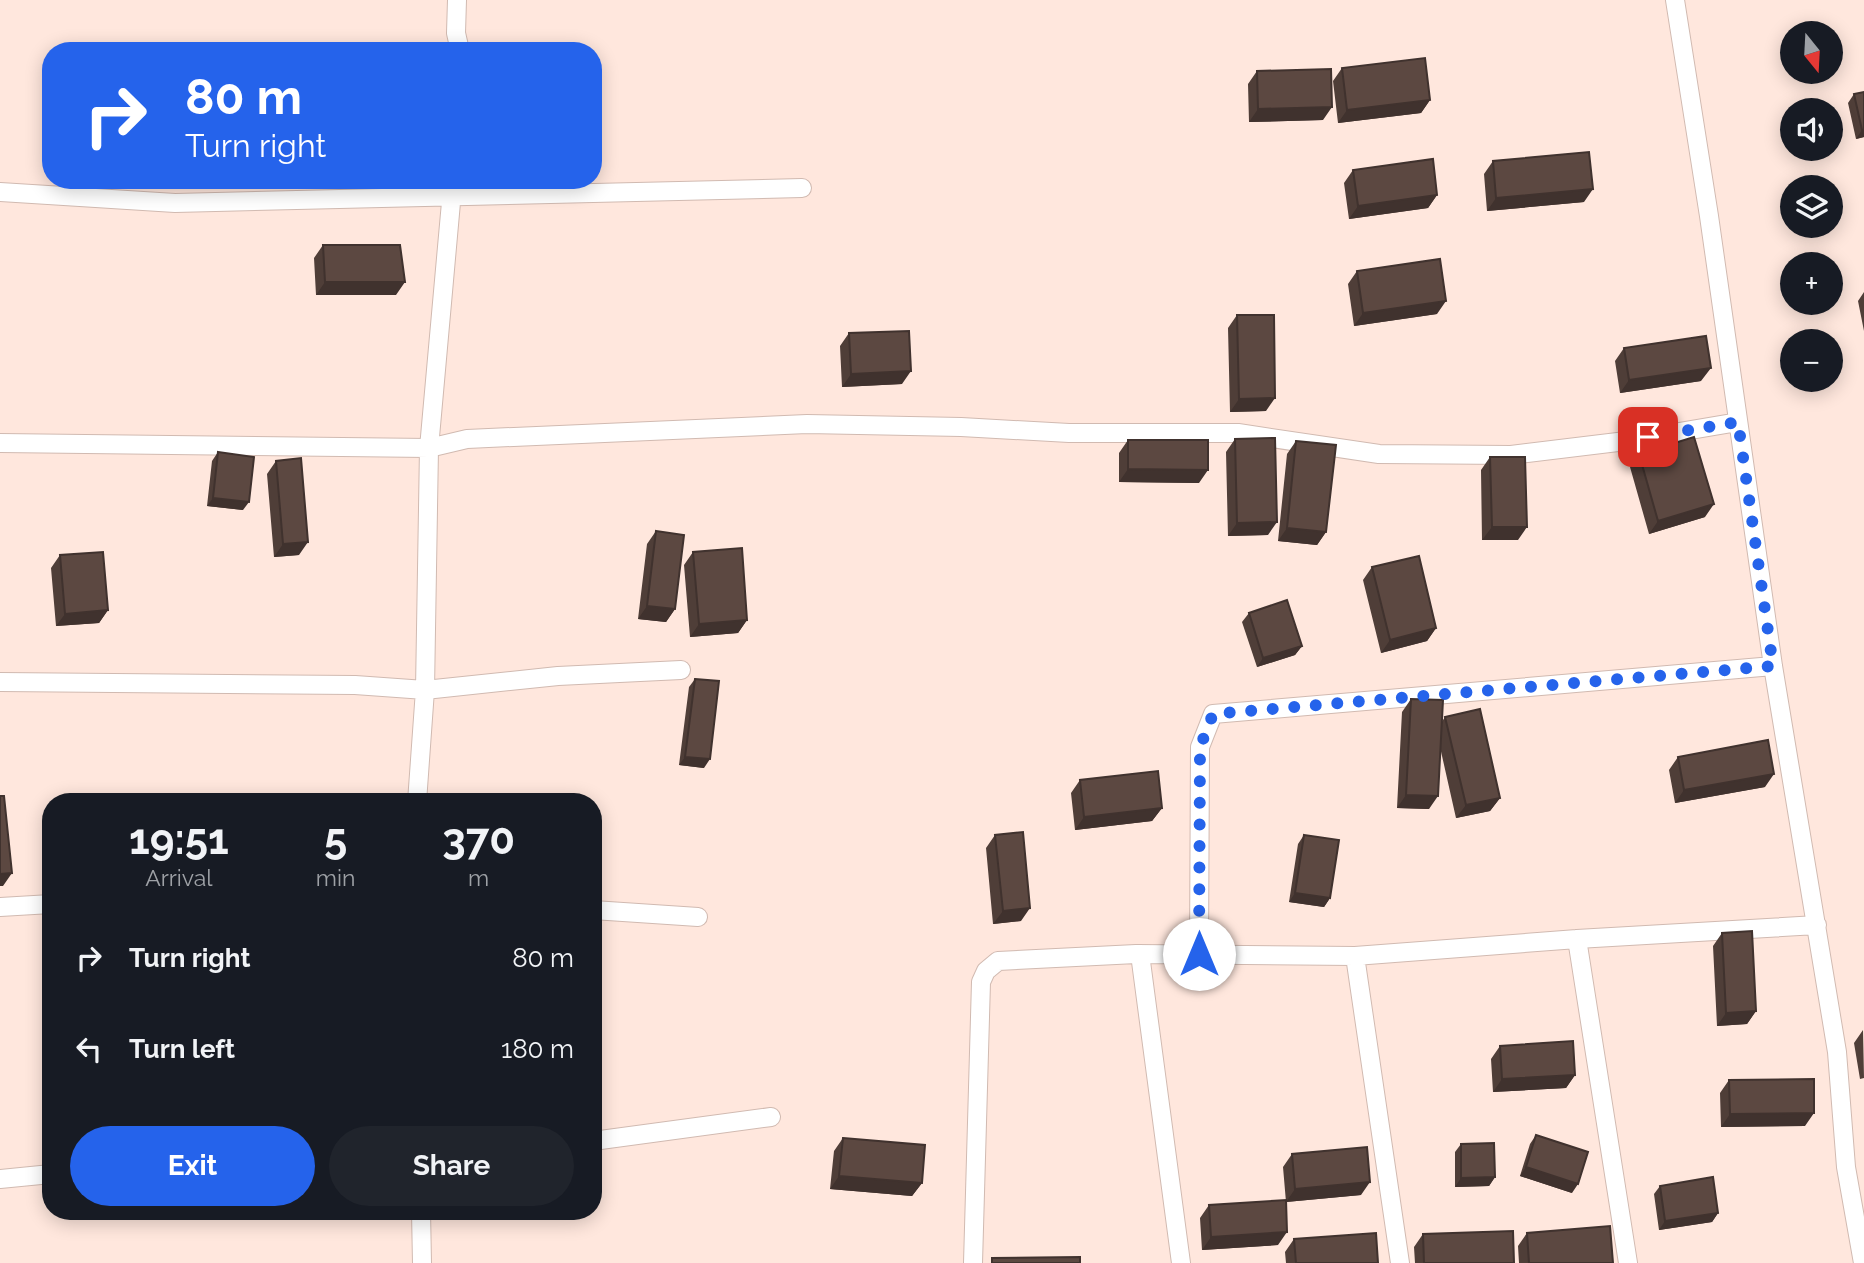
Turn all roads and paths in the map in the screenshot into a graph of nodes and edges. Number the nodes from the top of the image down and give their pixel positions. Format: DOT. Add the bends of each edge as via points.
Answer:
graph roads {
  1 [pos="457,0"];
  2 [pos="1675,0"];
  3 [pos="458,42"];
  4 [pos="802,187"];
  5 [pos="602,188"];
  6 [pos="433,189"];
  7 [pos="451,189"];
  8 [pos="0,192"];
  9 [pos="1738,422"];
  10 [pos="0,443"];
  11 [pos="429,447"];
  12 [pos="1773,666"];
  13 [pos="681,670"];
  14 [pos="0,682"];
  15 [pos="425,690"];
  16 [pos="418,793"];
  17 [pos="42,905"];
  18 [pos="0,907"];
  19 [pos="602,911"];
  20 [pos="698,917"];
  21 [pos="1816,925"];
  22 [pos="1577,939"];
  23 [pos="1140,954"];
  24 [pos="1199,954"];
  25 [pos="1355,956"];
  26 [pos="771,1117"];
  27 [pos="602,1140"];
  28 [pos="42,1175"];
  29 [pos="0,1179"];
  30 [pos="421,1220"];
  31 [pos="422,1263"];
  32 [pos="973,1263"];
  33 [pos="1181,1263"];
  34 [pos="1399,1263"];
  35 [pos="1628,1263"];
  36 [pos="1863,1263"];
  1 -- 3 [label="street"];
  2 -- 9 [label="street"];
  4 -- 5 [label="street"];
  6 -- 8 [label="street" via="175,203"];
  7 -- 11 [label="street"];
  9 -- 11 [label="street" via="1511,455 1379,454 1238,433 1069,433 807,424 467,439"];
  9 -- 12 [label="street"];
  10 -- 11 [label="street"];
  11 -- 15 [label="street"];
  12 -- 21 [label="street"];
  12 -- 24 [label="street" via="1213,714 1200,747"];
  13 -- 15 [label="street" via="558,676"];
  14 -- 15 [label="street" via="355,685"];
  15 -- 16 [label="street"];
  17 -- 18 [label="street"];
  19 -- 20 [label="street"];
  21 -- 22 [label="street"];
  21 -- 36 [label="street" via="1837,1052 1846,1167"];
  22 -- 25 [label="street"];
  22 -- 35 [label="street"];
  23 -- 24 [label="street"];
  23 -- 32 [label="street" via="998,961 986,971 981,982"];
  23 -- 33 [label="street"];
  24 -- 25 [label="street"];
  25 -- 34 [label="street"];
  26 -- 27 [label="street"];
  28 -- 29 [label="street"];
  30 -- 31 [label="street"];
}
